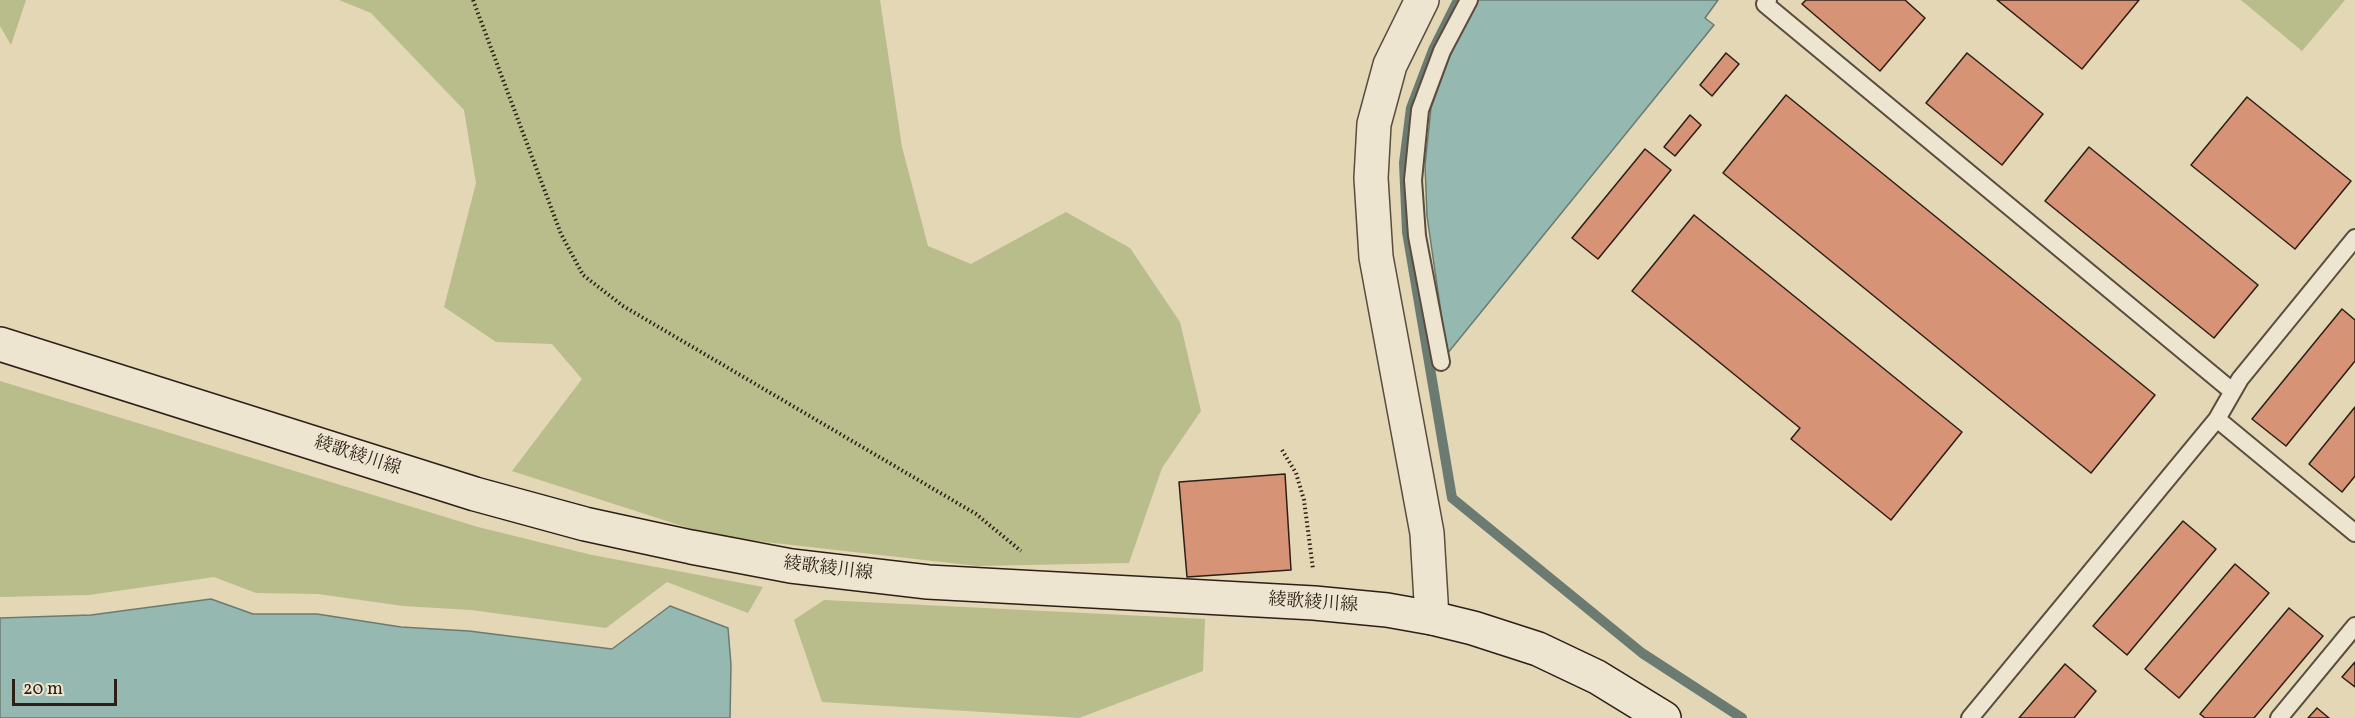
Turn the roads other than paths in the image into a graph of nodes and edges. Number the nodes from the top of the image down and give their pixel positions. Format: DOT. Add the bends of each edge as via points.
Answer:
graph roads {
  1 [pos="1422,0"];
  2 [pos="1469,0"];
  3 [pos="1768,0"];
  4 [pos="2355,238"];
  5 [pos="0,344"];
  6 [pos="1440,362"];
  7 [pos="2232,391"];
  8 [pos="2217,419"];
  9 [pos="2355,533"];
  10 [pos="1432,618"];
  11 [pos="2355,626"];
  12 [pos="1664,718"];
  13 [pos="1970,718"];
  14 [pos="2279,718"];
  1 -- 10 [label="main road" via="1390,65 1374,124 1371,178 1376,257 1427,533"];
  2 -- 6 [label="lane" via="1442,51 1420,110 1413,180 1417,236"];
  3 -- 7 [label="lane" via="1765,4"];
  4 -- 7 [label="lane"];
  5 -- 10 [label="main road, 綾歌綾川線" via="475,494 691,548 790,566 928,582 1314,603"];
  7 -- 8 [label="lane"];
  8 -- 9 [label="lane"];
  8 -- 13 [label="lane"];
  10 -- 12 [label="main road, 綾歌綾川線" via="1538,649 1597,677"];
  11 -- 14 [label="lane"];
}
